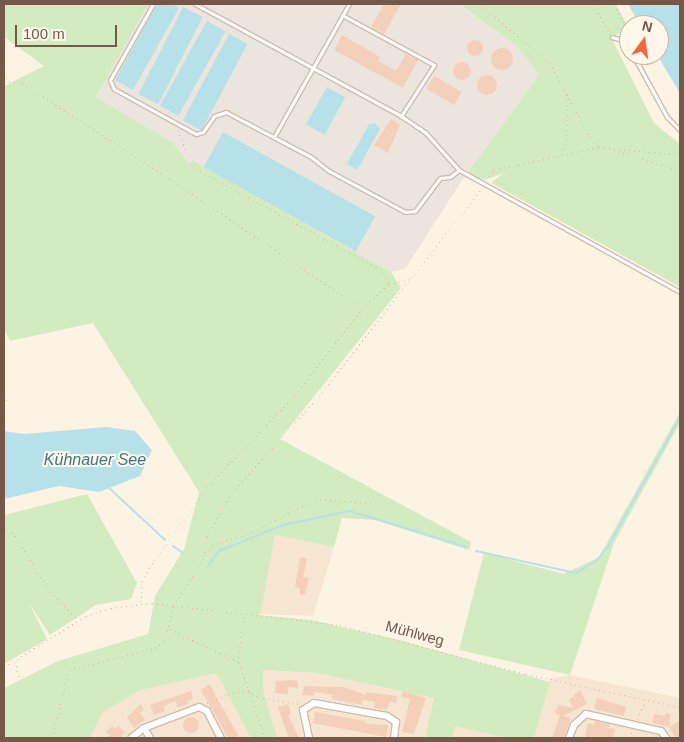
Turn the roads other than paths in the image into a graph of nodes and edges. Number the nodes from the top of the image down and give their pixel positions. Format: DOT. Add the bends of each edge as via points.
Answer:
graph roads {
  1 [pos="153,4"];
  2 [pos="195,4"];
  3 [pos="349,4"];
  4 [pos="342,15"];
  5 [pos="612,37"];
  6 [pos="619,39"];
  7 [pos="638,65"];
  8 [pos="312,70"];
  9 [pos="401,116"];
  10 [pos="680,130"];
  11 [pos="274,137"];
  12 [pos="459,170"];
  13 [pos="680,292"];
  14 [pos="144,728"];
  15 [pos="131,738"];
  16 [pos="150,738"];
  17 [pos="222,738"];
  18 [pos="309,738"];
  19 [pos="394,738"];
  20 [pos="569,738"];
  21 [pos="666,738"];
  1 -- 11 [label="lane" via="110,80 114,89 196,134 203,132 214,116 226,112"];
  2 -- 8 [label="lane"];
  3 -- 4 [label="lane"];
  4 -- 8 [label="lane"];
  4 -- 9 [label="lane" via="434,65"];
  5 -- 6 [label="lane"];
  7 -- 10 [label="lane" via="667,117"];
  8 -- 9 [label="lane"];
  8 -- 11 [label="lane"];
  9 -- 12 [label="lane" via="425,132"];
  11 -- 12 [label="lane" via="405,212 415,211 440,178 450,177"];
  12 -- 13 [label="lane"];
  14 -- 15 [label="street"];
  14 -- 16 [label="street"];
  14 -- 17 [label="street" via="199,707 207,711"];
  18 -- 19 [label="street" via="302,710 314,703 387,716 396,722"];
  20 -- 21 [label="street" via="574,726 586,714 661,731"];
}
